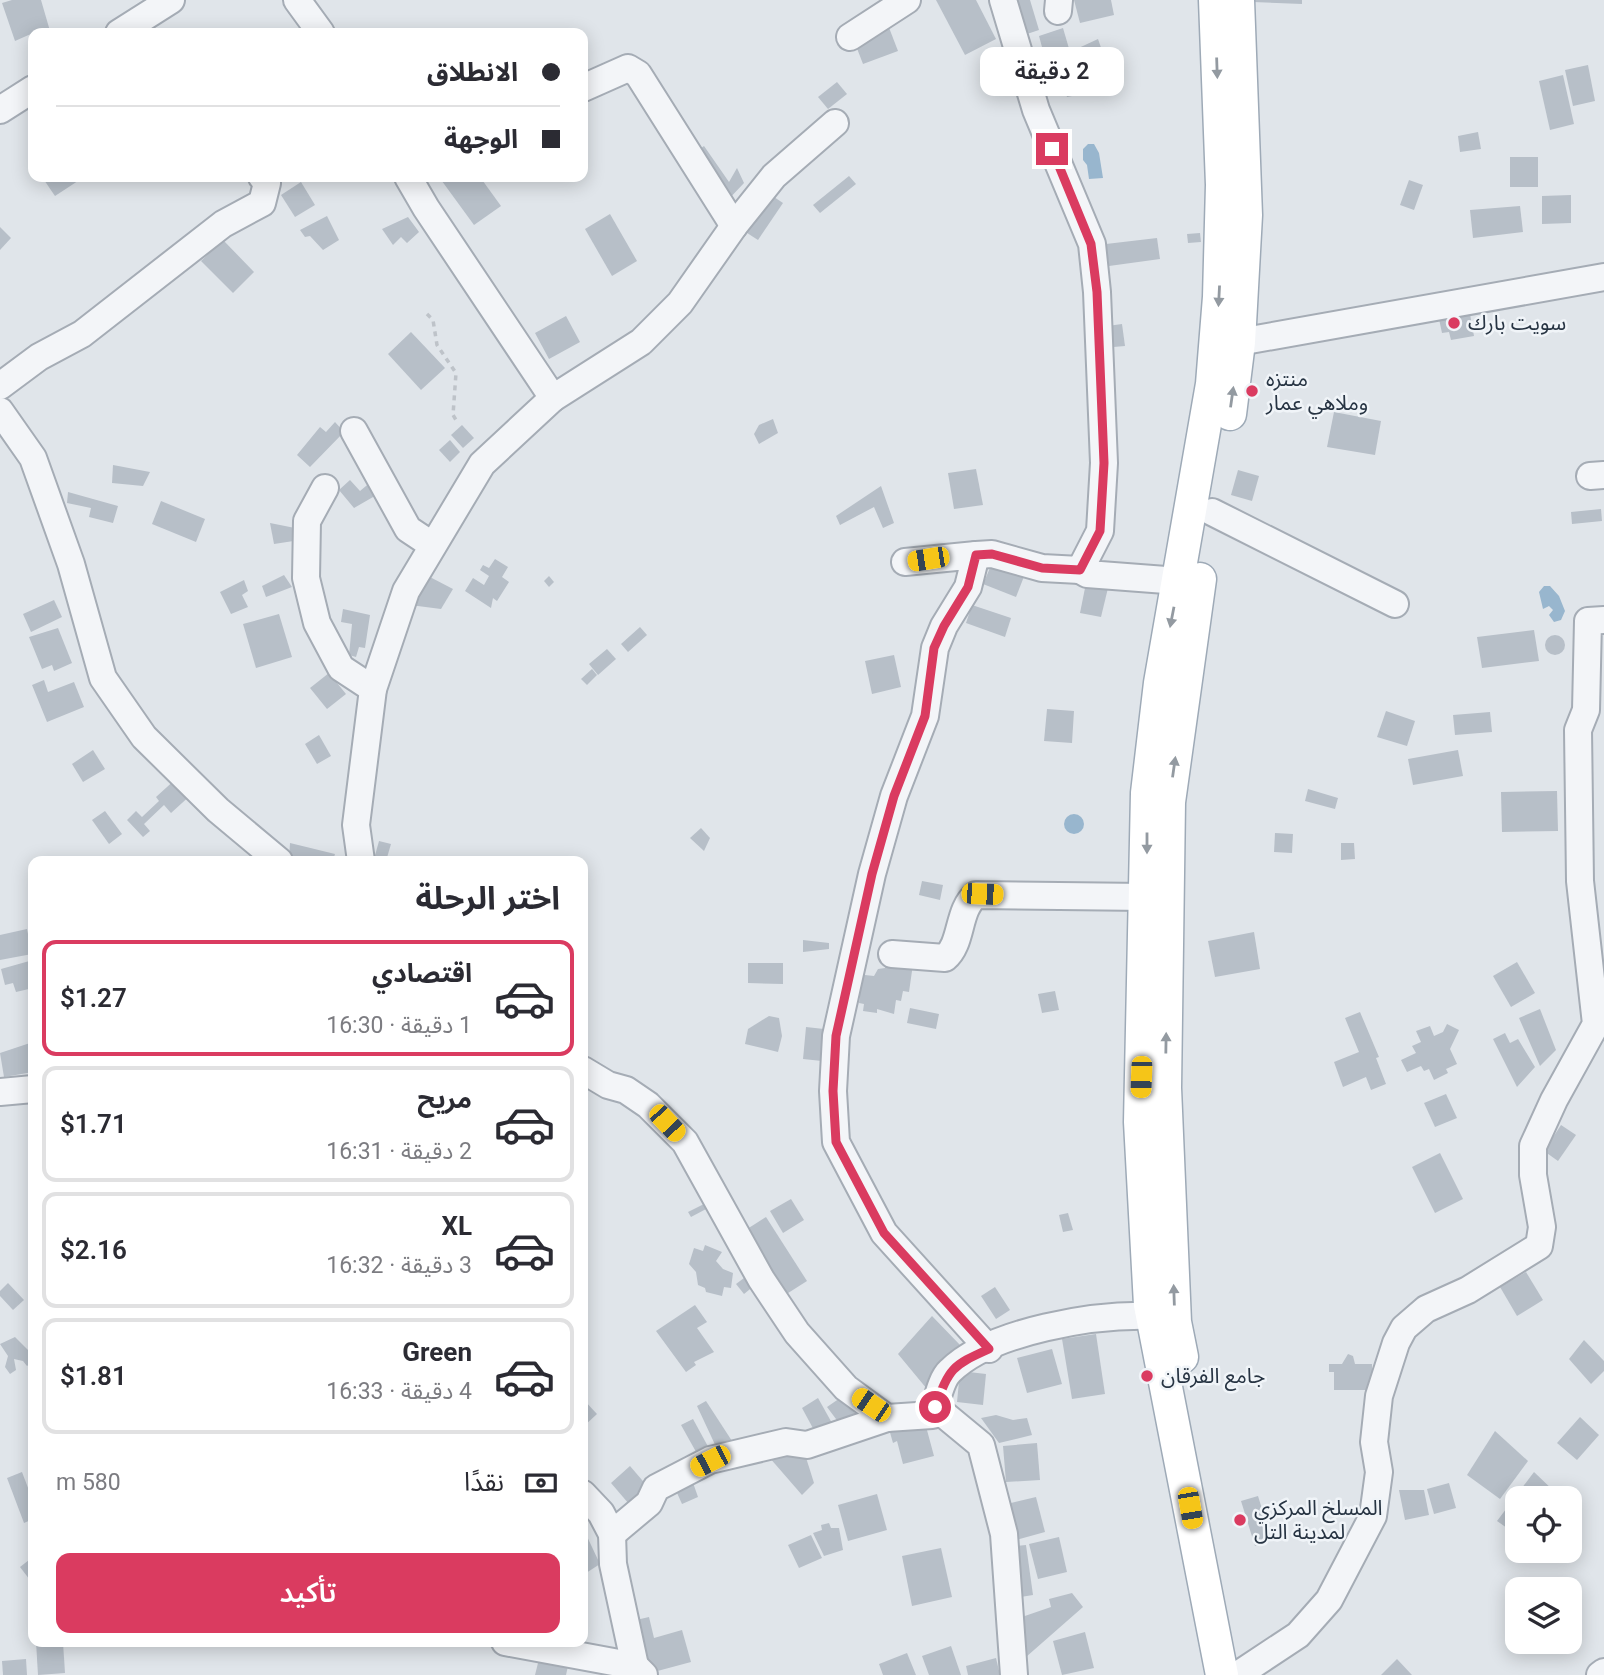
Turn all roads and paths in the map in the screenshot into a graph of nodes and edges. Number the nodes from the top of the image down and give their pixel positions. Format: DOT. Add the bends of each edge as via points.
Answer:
graph roads {
  1 [pos="171,0"];
  2 [pos="297,0"];
  3 [pos="907,0"];
  4 [pos="1003,0"];
  5 [pos="1215,0"];
  6 [pos="1238,0"];
  7 [pos="127,28"];
  8 [pos="317,28"];
  9 [pos="850,37"];
  10 [pos="588,86"];
  11 [pos="28,92"];
  12 [pos="0,110"];
  13 [pos="835,123"];
  14 [pos="266,182"];
  15 [pos="411,182"];
  16 [pos="734,226"];
  17 [pos="1604,277"];
  18 [pos="427,314"];
  19 [pos="1239,342"];
  20 [pos="0,386"];
  21 [pos="553,398"];
  22 [pos="0,411"];
  23 [pos="456,420"];
  24 [pos="354,430"];
  25 [pos="325,488"];
  26 [pos="1212,512"];
  27 [pos="432,545"];
  28 [pos="976,555"];
  29 [pos="905,562"];
  30 [pos="1080,570"];
  31 [pos="1179,581"];
  32 [pos="1395,604"];
  33 [pos="1604,620"];
  34 [pos="373,688"];
  35 [pos="273,856"];
  36 [pos="360,856"];
  37 [pos="1146,897"];
  38 [pos="892,954"];
  39 [pos="588,1073"];
  40 [pos="28,1089"];
  41 [pos="0,1092"];
  42 [pos="1153,1316"];
  43 [pos="989,1349"];
  44 [pos="935,1407"];
  45 [pos="887,1418"];
  46 [pos="588,1499"];
  47 [pos="612,1534"];
  48 [pos="528,1647"];
  49 [pos="640,1671"];
  50 [pos="1235,1674"];
  51 [pos="1014,1675"];
  1 -- 7 [label="street"];
  2 -- 8 [label="street"];
  3 -- 9 [label="street"];
  4 -- 30 [label="street" via="1036,110 1091,244 1104,463 1100,531"];
  5 -- 31 [label="main road, one-way" via="1222,185 1219,297 1212,384"];
  6 -- 19 [label="main road" via="1246,215"];
  10 -- 16 [label="street" via="628,68 638,74"];
  11 -- 12 [label="street"];
  13 -- 16 [label="street" via="775,176"];
  14 -- 20 [label="street" via="262,204 223,224 82,334"];
  15 -- 21 [label="street"];
  16 -- 21 [label="street" via="680,303 641,342"];
  17 -- 19 [label="street"];
  18 -- 23 [label="path" via="433,320 437,345 456,373"];
  26 -- 19 [label="main road, one-way"];
  21 -- 27 [label="street" via="482,464"];
  22 -- 35 [label="street" via="33,458 71,564 103,678 144,737"];
  24 -- 27 [label="street" via="408,529"];
  25 -- 34 [label="street" via="307,521 306,578 317,623 341,668"];
  26 -- 32 [label="street"];
  50 -- 26 [label="main road, one-way" via="1175,1322 1166,1088 1169,802"];
  27 -- 34 [label="street" via="406,591"];
  28 -- 29 [label="street"];
  28 -- 30 [label="street"];
  28 -- 43 [label="street" via="968,587 934,648 925,716 894,796 872,874 836,1036 833,1091 836,1142 884,1233"];
  30 -- 31 [label="street"];
  31 -- 37 [label="main road, one-way" via="1160,683 1147,793"];
  33 -- 50 [label="street" via="1588,621 1586,710 1578,730 1580,881 1596,1024 1533,1146 1542,1227 1539,1246 1468,1290 1426,1309 1404,1328 1379,1396 1373,1516 1329,1600 1298,1635"];
  34 -- 36 [label="street" via="356,825"];
  37 -- 38 [label="street" via="975,895 945,958"];
  37 -- 42 [label="main road" via="1140,1122"];
  39 -- 45 [label="street" via="648,1105 685,1142 761,1279 797,1333 846,1388"];
  40 -- 41 [label="street"];
  42 -- 43 [label="street" via="1064,1322"];
  42 -- 50 [label="main road"];
  43 -- 44 [label="street" via="947,1373"];
  44 -- 45 [label="street" via="932,1415"];
  44 -- 51 [label="street" via="981,1445 1004,1534"];
  45 -- 47 [label="street" via="807,1445 786,1442 710,1461 656,1488 649,1503"];
  46 -- 47 [label="street"];
  47 -- 49 [label="street" via="613,1564"];
  48 -- 49 [label="street"];
}
